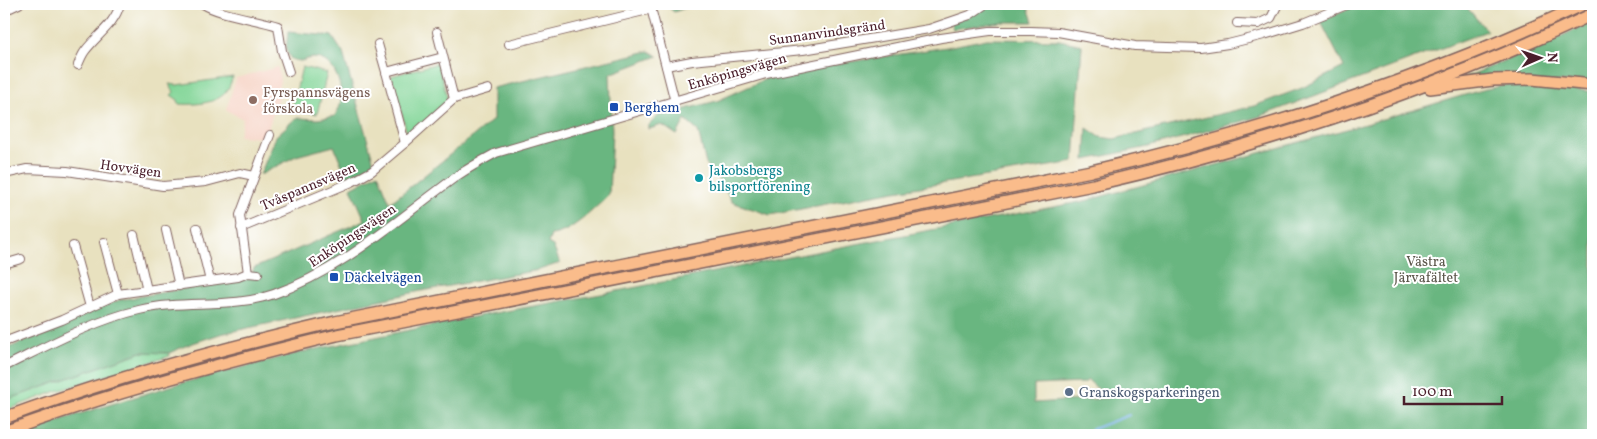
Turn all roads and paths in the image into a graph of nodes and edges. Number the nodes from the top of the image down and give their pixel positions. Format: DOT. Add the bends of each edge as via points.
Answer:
graph roads {
  1 [pos="19,4"];
  2 [pos="120,4"];
  3 [pos="204,4"];
  4 [pos="986,4"];
  5 [pos="1278,4"];
  6 [pos="1349,4"];
  7 [pos="1568,4"];
  8 [pos="1584,4"];
  9 [pos="651,7"];
  10 [pos="4,11"];
  11 [pos="1593,14"];
  12 [pos="1237,23"];
  13 [pos="1530,28"];
  14 [pos="437,32"];
  15 [pos="378,44"];
  16 [pos="509,44"];
  17 [pos="443,57"];
  18 [pos="78,65"];
  19 [pos="666,66"];
  20 [pos="289,72"];
  21 [pos="386,72"];
  22 [pos="1593,86"];
  23 [pos="488,89"];
  24 [pos="1411,91"];
  25 [pos="454,99"];
  26 [pos="675,102"];
  27 [pos="270,135"];
  28 [pos="405,144"];
  29 [pos="4,174"];
  30 [pos="254,176"];
  31 [pos="198,228"];
  32 [pos="240,228"];
  33 [pos="166,230"];
  34 [pos="134,235"];
  35 [pos="104,242"];
  36 [pos="73,246"];
  37 [pos="21,259"];
  38 [pos="4,264"];
  39 [pos="248,273"];
  40 [pos="258,274"];
  41 [pos="210,281"];
  42 [pos="179,286"];
  43 [pos="147,290"];
  44 [pos="118,294"];
  45 [pos="90,307"];
  46 [pos="4,342"];
  47 [pos="4,367"];
  48 [pos="4,418"];
  49 [pos="4,432"];
  1 -- 10 [label="street"];
  2 -- 18 [label="street" via="108,27 84,52"];
  3 -- 20 [label="street" via="212,10 278,26"];
  4 -- 19 [label="street, Sunnanvindsgränd" via="970,15 929,29 804,50"];
  5 -- 12 [label="street" via="1271,18 1258,24"];
  6 -- 26 [label="street, Enköpingsvägen" via="1264,35 1201,48 1135,46 1058,32 990,31 941,38 766,74"];
  7 -- 13 [label="highway"];
  8 -- 13 [label="highway"];
  9 -- 16 [label="street"];
  9 -- 19 [label="street"];
  11 -- 24 [label="highway"];
  13 -- 48 [label="highway" via="1356,96 1183,149 1082,173 272,336 146,370"];
  14 -- 17 [label="street"];
  15 -- 21 [label="street"];
  17 -- 21 [label="street"];
  17 -- 25 [label="street"];
  19 -- 26 [label="street"];
  21 -- 28 [label="street"];
  22 -- 24 [label="highway" via="1514,79"];
  23 -- 25 [label="street, Tvåspannsvägen"];
  24 -- 49 [label="highway" via="1246,145 1101,183 337,336 150,383"];
  25 -- 28 [label="street, Tvåspannsvägen"];
  26 -- 47 [label="street, Enköpingsvägen" via="496,153 459,175 333,267 300,284 250,299 140,310 90,327"];
  27 -- 30 [label="street"];
  28 -- 32 [label="street, Tvåspannsvägen" via="372,171 352,182"];
  29 -- 30 [label="street, Hovvägen" via="27,169 67,171 162,186 206,182 240,173"];
  30 -- 32 [label="street" via="240,215"];
  31 -- 41 [label="street"];
  32 -- 39 [label="street"];
  33 -- 42 [label="street"];
  34 -- 43 [label="street"];
  35 -- 44 [label="street"];
  36 -- 45 [label="street"];
  37 -- 38 [label="street"];
  39 -- 40 [label="street"];
  39 -- 41 [label="street"];
  41 -- 42 [label="street"];
  42 -- 43 [label="street"];
  43 -- 44 [label="street"];
  44 -- 45 [label="street"];
  45 -- 46 [label="street"];
}
